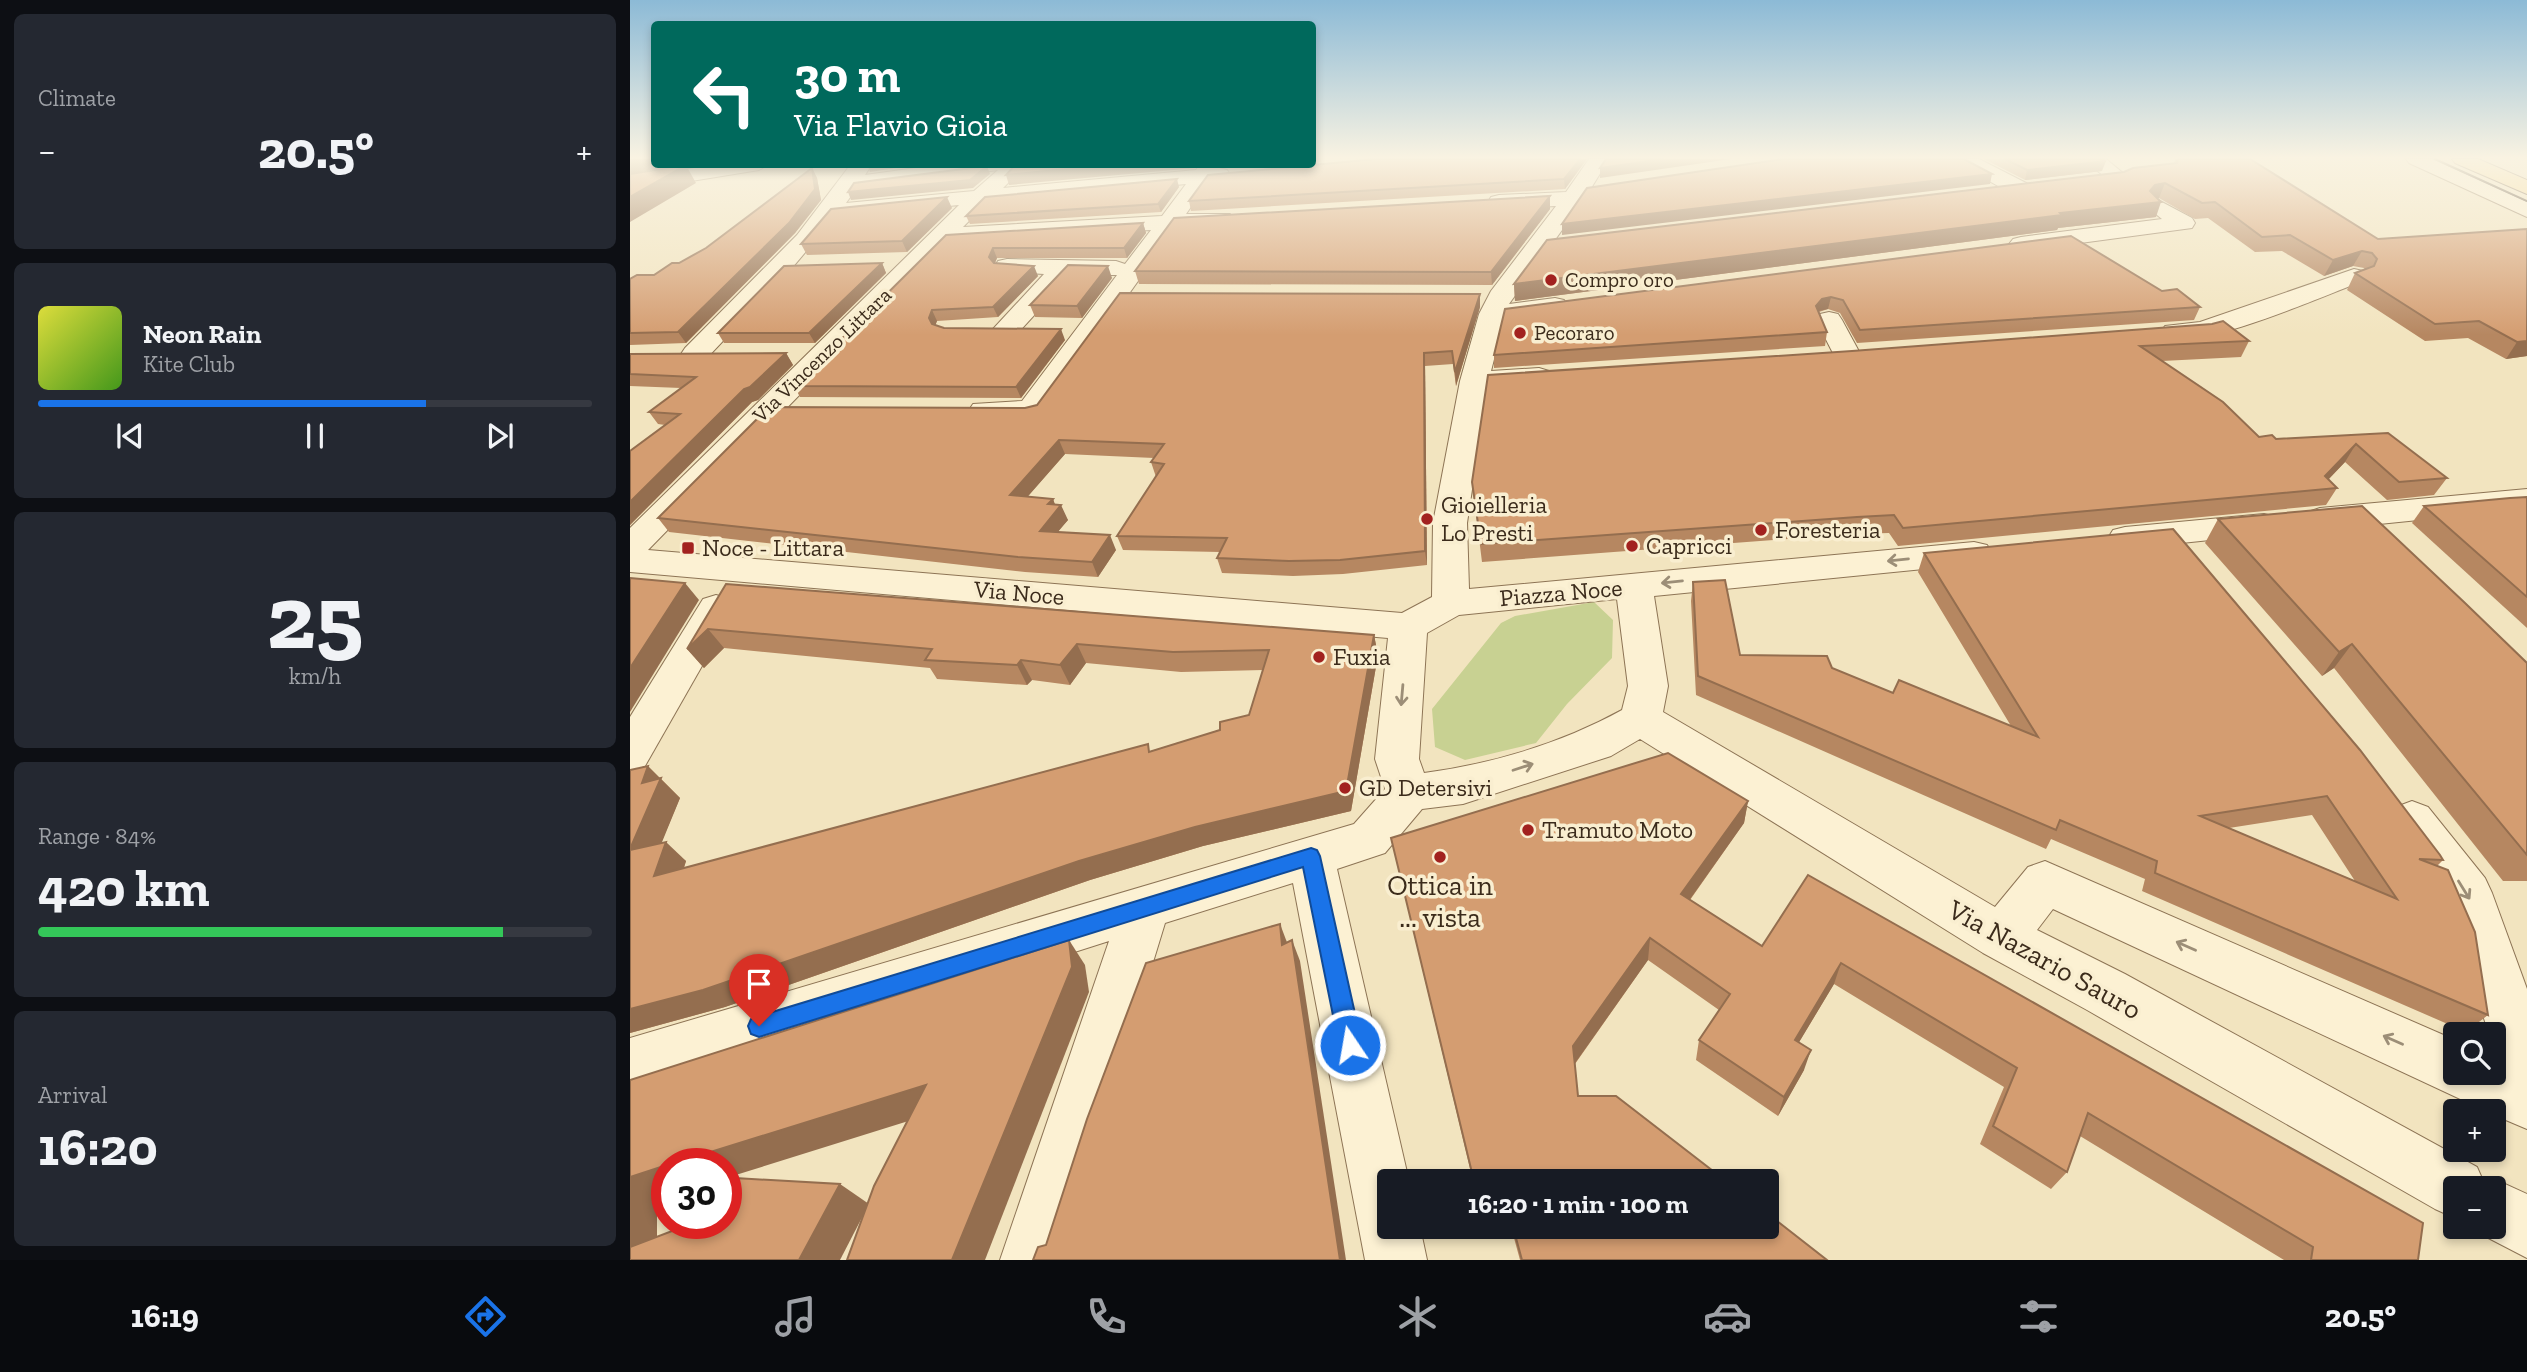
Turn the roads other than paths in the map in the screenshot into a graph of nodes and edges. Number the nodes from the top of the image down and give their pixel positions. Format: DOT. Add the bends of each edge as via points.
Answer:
graph roads {
  1 [pos="822,218"];
  2 [pos="960,218"];
  3 [pos="1173,218"];
  4 [pos="1240,218"];
  5 [pos="1570,218"];
  6 [pos="2175,218"];
  7 [pos="1170,222"];
  8 [pos="943,234"];
  9 [pos="2004,247"];
  10 [pos="917,262"];
  11 [pos="876,263"];
  12 [pos="808,265"];
  13 [pos="781,266"];
  14 [pos="1007,267"];
  15 [pos="1064,267"];
  16 [pos="1136,268"];
  17 [pos="2354,275"];
  18 [pos="1114,295"];
  19 [pos="1142,295"];
  20 [pos="1488,302"];
  21 [pos="1575,303"];
  22 [pos="1829,320"];
  23 [pos="1089,329"];
  24 [pos="2150,334"];
  25 [pos="733,354"];
  26 [pos="784,354"];
  27 [pos="822,354"];
  28 [pos="1876,355"];
  29 [pos="1848,357"];
  30 [pos="1821,358"];
  31 [pos="1571,375"];
  32 [pos="1474,381"];
  33 [pos="765,410"];
  34 [pos="807,410"];
  35 [pos="961,410"];
  36 [pos="2527,499"];
  37 [pos="2356,516"];
  38 [pos="2174,533"];
  39 [pos="2091,541"];
  40 [pos="2386,544"];
  41 [pos="630,548"];
  42 [pos="2008,549"];
  43 [pos="630,561"];
  44 [pos="739,569"];
  45 [pos="2208,572"];
  46 [pos="1634,586"];
  47 [pos="1451,603"];
  48 [pos="1408,627"];
  49 [pos="1641,719"];
  50 [pos="630,754"];
  51 [pos="2387,786"];
  52 [pos="1409,793"];
  53 [pos="1311,856"];
  54 [pos="1146,906"];
  55 [pos="2001,937"];
  56 [pos="2443,1063"];
  57 [pos="630,1066"];
  58 [pos="2493,1085"];
  59 [pos="2526,1100"];
  60 [pos="2443,1181"];
  61 [pos="2506,1216"];
  62 [pos="2527,1227"];
  63 [pos="1031,1260"];
  64 [pos="1396,1260"];
  1 -- 13 [label="street"];
  2 -- 8 [label="street, Via Vincenzo Littara"];
  3 -- 7 [label="street"];
  4 -- 7 [label="street"];
  5 -- 20 [label="street" via="1553,245"];
  6 -- 9 [label="street" via="2183,223"];
  7 -- 8 [label="street"];
  7 -- 16 [label="street"];
  8 -- 10 [label="street, Via Vincenzo Littara"];
  10 -- 11 [label="street"];
  10 -- 27 [label="street, Via Vincenzo Littara"];
  12 -- 13 [label="street"];
  13 -- 25 [label="street" via="682,354"];
  14 -- 15 [label="street"];
  15 -- 16 [label="street"];
  15 -- 23 [label="street" via="994,329"];
  16 -- 18 [label="street"];
  17 -- 24 [label="street" via="2204,330"];
  18 -- 19 [label="street"];
  18 -- 23 [label="street"];
  20 -- 21 [label="street"];
  20 -- 32 [label="street"];
  22 -- 29 [label="street"];
  23 -- 35 [label="street" via="1031,410"];
  26 -- 27 [label="street"];
  27 -- 33 [label="street, Via Vincenzo Littara"];
  28 -- 29 [label="street"];
  29 -- 30 [label="street"];
  31 -- 32 [label="street"];
  32 -- 47 [label="street" via="1450,523"];
  33 -- 34 [label="street"];
  33 -- 41 [label="street, Via Vincenzo Littara"];
  36 -- 37 [label="street"];
  37 -- 38 [label="street"];
  37 -- 40 [label="street"];
  38 -- 39 [label="street"];
  38 -- 45 [label="street"];
  42 -- 46 [label="street, one-way"];
  43 -- 44 [label="street, Via Noce"];
  44 -- 48 [label="street, Via Noce"];
  44 -- 50 [label="street"];
  46 -- 47 [label="street, Piazza Noce"];
  46 -- 49 [label="street, Piazza Noce" via="1648,686"];
  47 -- 48 [label="street, Piazza Noce"];
  48 -- 52 [label="street, one-way" via="1397,759"];
  52 -- 49 [label="street, one-way" via="1463,786 1597,744"];
  49 -- 55 [label="street, Via Nazario Sauro"];
  51 -- 59 [label="street, one-way" via="2468,893 2523,1054"];
  52 -- 53 [label="street" via="1369,839"];
  53 -- 54 [label="street"];
  53 -- 64 [label="street"];
  54 -- 57 [label="street"];
  54 -- 63 [label="street"];
  56 -- 55 [label="street, one-way" via="2045,882"];
  55 -- 60 [label="street, Via Nazario Sauro"];
  58 -- 59 [label="street"];
  61 -- 62 [label="street"];
}
